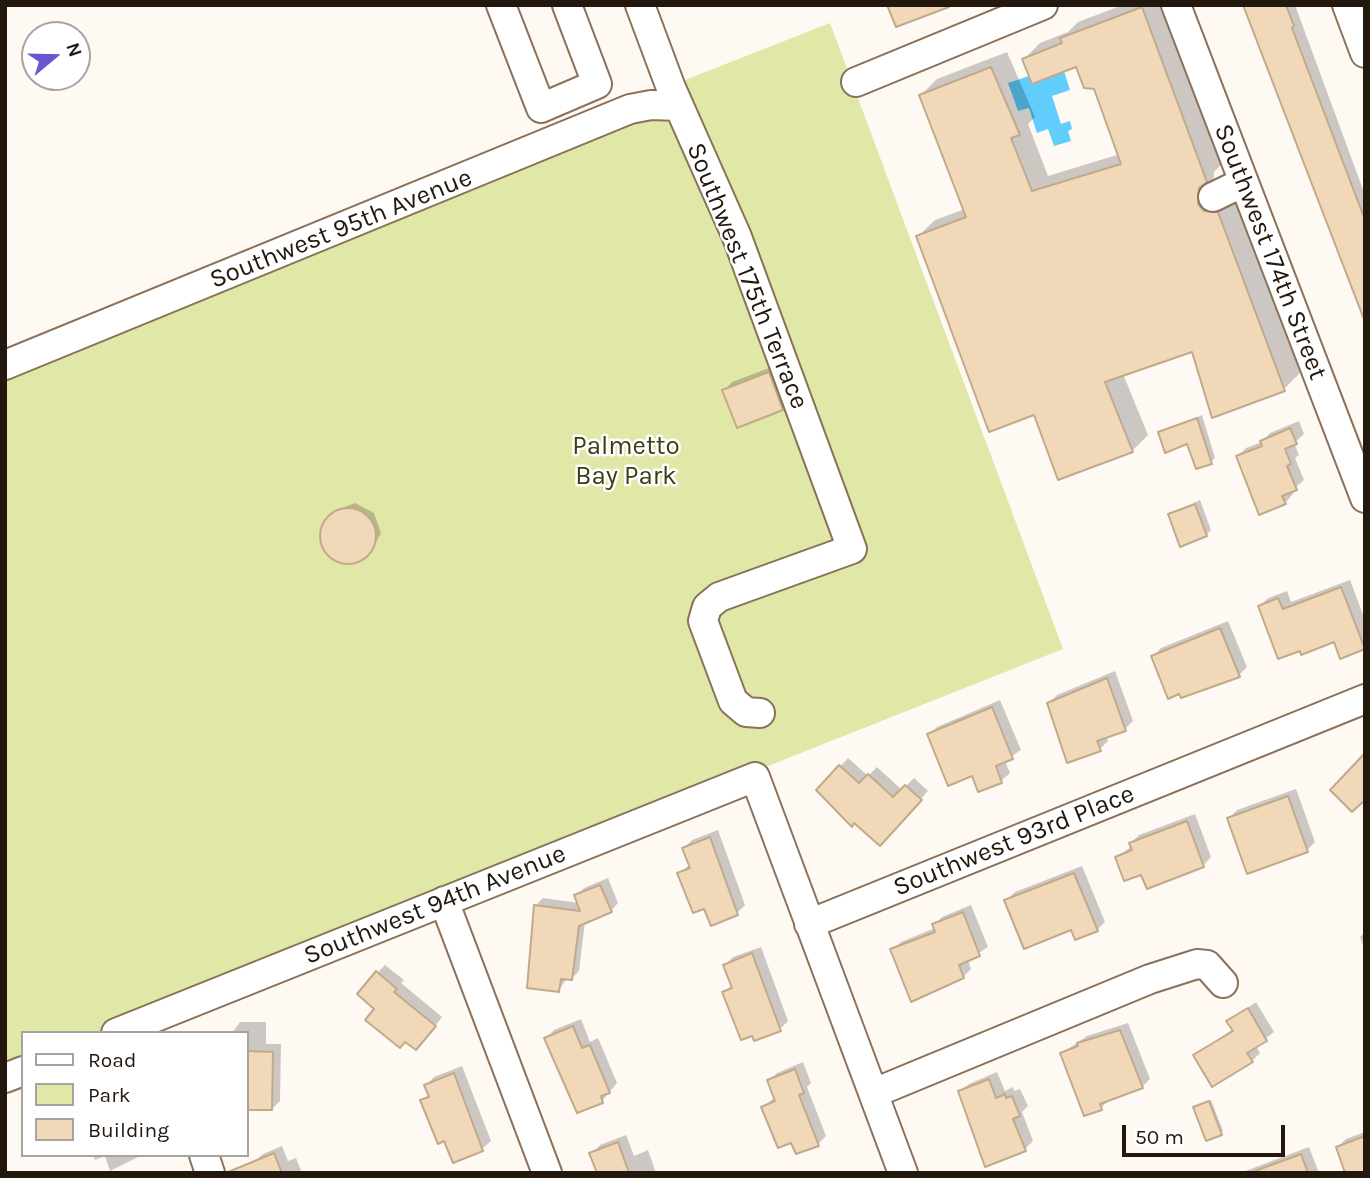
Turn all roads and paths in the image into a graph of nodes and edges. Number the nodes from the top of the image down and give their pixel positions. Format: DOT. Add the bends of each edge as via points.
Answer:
graph roads {
  1 [pos="500,5"];
  2 [pos="567,5"];
  3 [pos="640,5"];
  4 [pos="1043,5"];
  5 [pos="1176,5"];
  6 [pos="1347,5"];
  7 [pos="1365,53"];
  8 [pos="856,82"];
  9 [pos="679,106"];
  10 [pos="1244,182"];
  11 [pos="1213,197"];
  12 [pos="5,365"];
  13 [pos="1365,498"];
  14 [pos="1365,699"];
  15 [pos="760,713"];
  16 [pos="444,901"];
  17 [pos="809,924"];
  18 [pos="1223,984"];
  19 [pos="156,1025"];
  20 [pos="126,1031"];
  21 [pos="874,1093"];
  22 [pos="547,1173"];
  23 [pos="903,1173"];
  1 -- 2 [label="street" via="541,108 597,83"];
  3 -- 9 [label="street, Southwest 175th Terrace"];
  4 -- 8 [label="street"];
  5 -- 10 [label="street, Southwest 174th Street"];
  6 -- 7 [label="street"];
  9 -- 12 [label="street, Southwest 95th Avenue" via="630,109"];
  9 -- 15 [label="street, Southwest 175th Terrace" via="737,237 852,549 719,597 708,607 703,621 733,701 746,712"];
  10 -- 11 [label="street"];
  10 -- 13 [label="street, Southwest 174th Street"];
  14 -- 17 [label="street, Southwest 93rd Place"];
  16 -- 17 [label="street, Southwest 94th Avenue" via="755,777"];
  16 -- 19 [label="street, Southwest 94th Avenue"];
  16 -- 22 [label="street"];
  17 -- 21 [label="street"];
  18 -- 21 [label="street" via="1207,965 1197,964 1150,979"];
  19 -- 20 [label="street, Southwest 94th Avenue"];
  21 -- 23 [label="street"];
}
